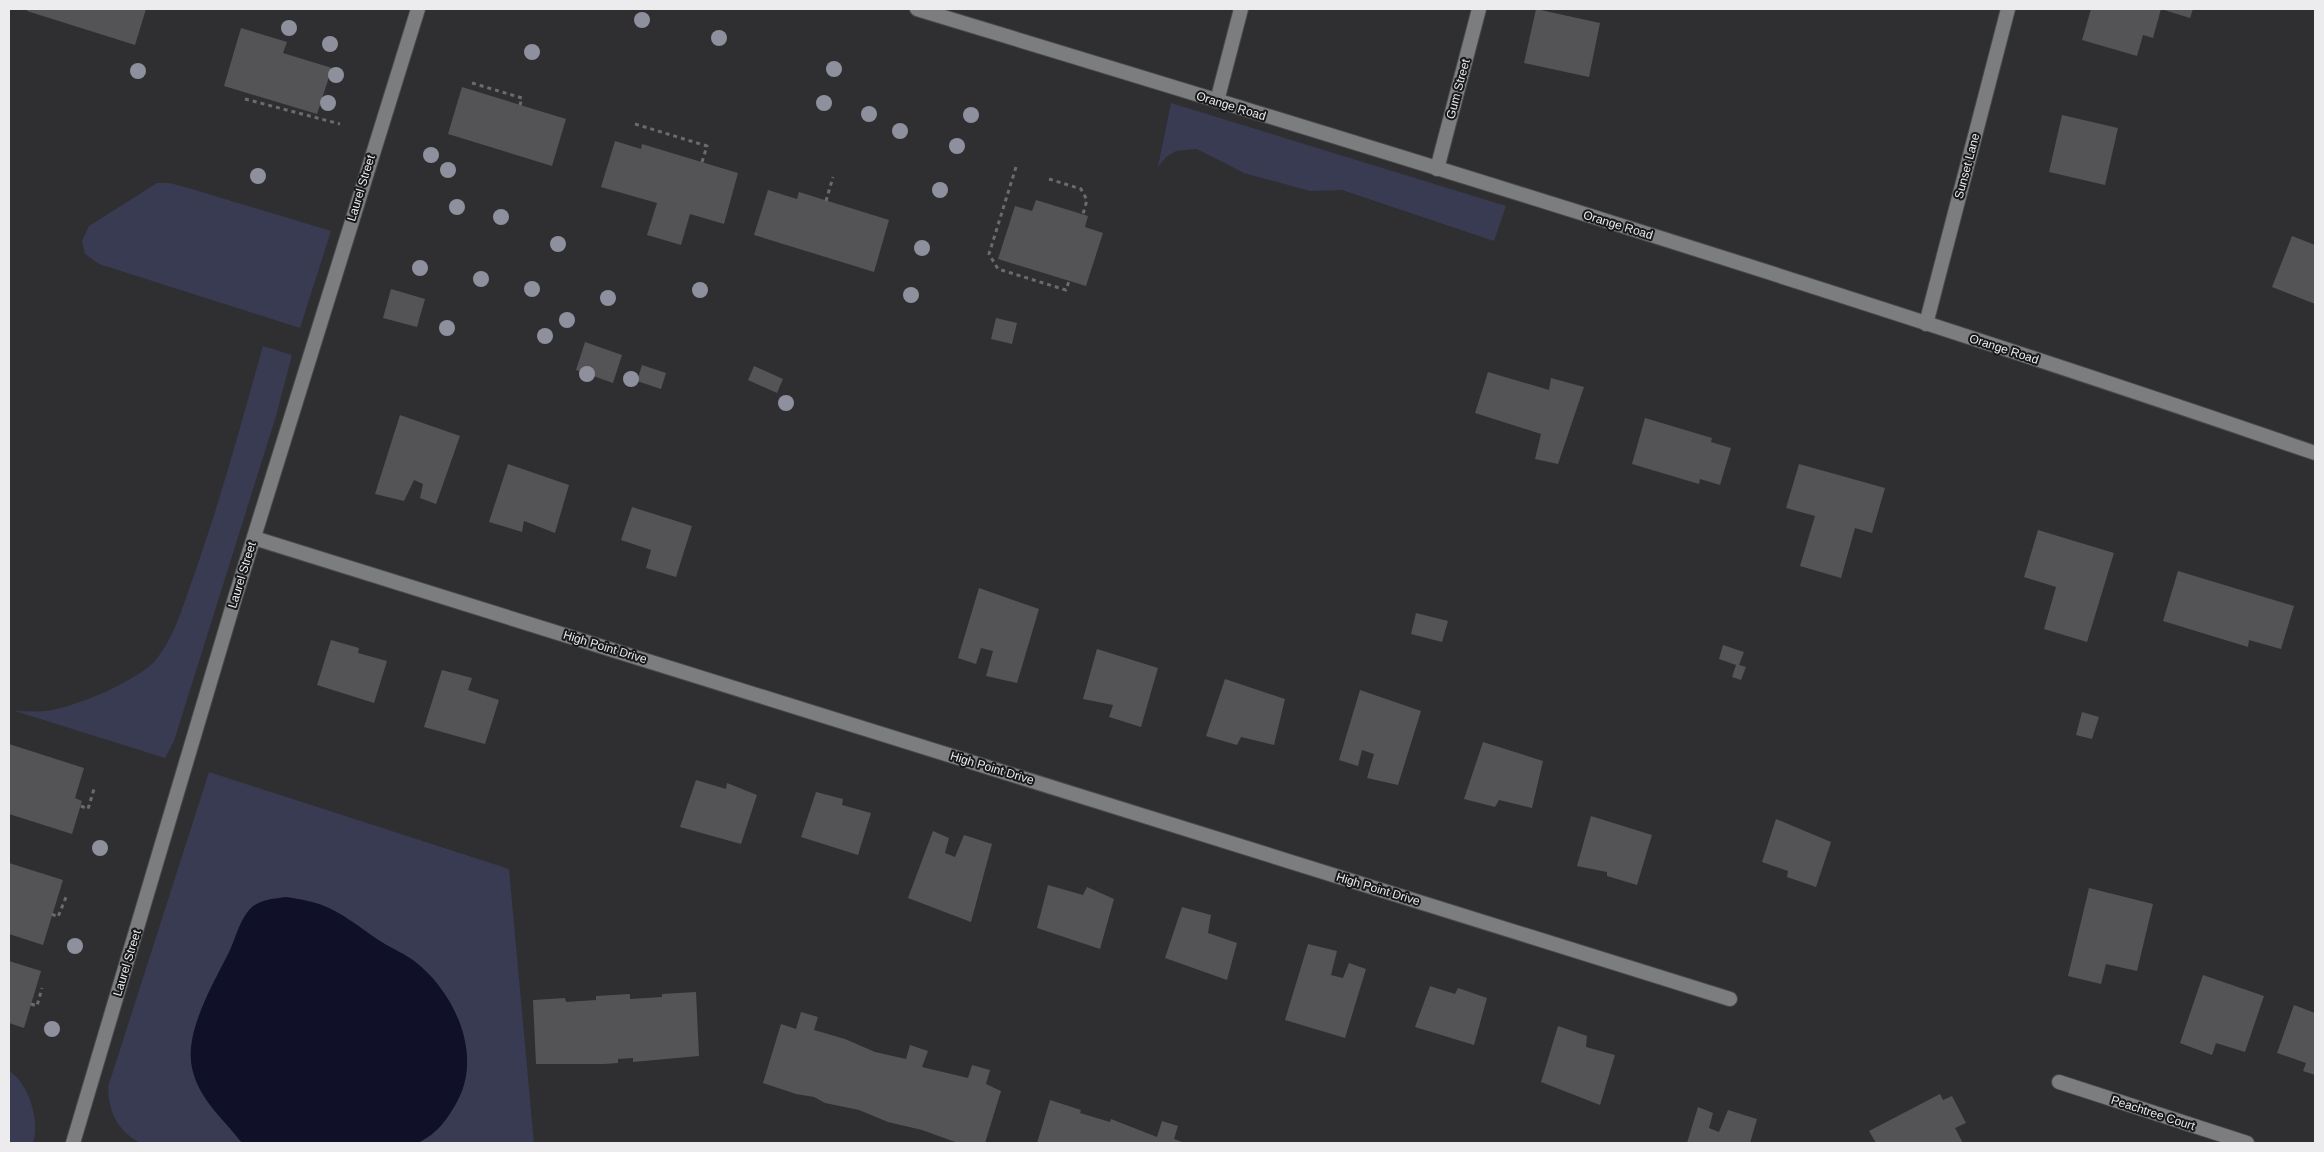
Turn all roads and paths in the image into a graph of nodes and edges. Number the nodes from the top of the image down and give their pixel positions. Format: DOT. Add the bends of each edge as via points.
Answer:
graph roads {
  1 [pos="418,9"];
  2 [pos="917,9"];
  3 [pos="1241,9"];
  4 [pos="1478,9"];
  5 [pos="2008,9"];
  6 [pos="472,82"];
  7 [pos="245,99"];
  8 [pos="1216,101"];
  9 [pos="520,105"];
  10 [pos="340,124"];
  11 [pos="634,124"];
  12 [pos="702,162"];
  13 [pos="1016,167"];
  14 [pos="1437,169"];
  15 [pos="833,177"];
  16 [pos="1049,179"];
  17 [pos="826,201"];
  18 [pos="1083,214"];
  19 [pos="1069,281"];
  20 [pos="1926,324"];
  21 [pos="2315,453"];
  22 [pos="254,538"];
  23 [pos="94,788"];
  24 [pos="81,806"];
  25 [pos="66,897"];
  26 [pos="52,914"];
  27 [pos="42,988"];
  28 [pos="1730,999"];
  29 [pos="31,1004"];
  30 [pos="2059,1082"];
  31 [pos="73,1143"];
  32 [pos="2248,1143"];
  1 -- 22 [label="street, Laurel Street"];
  2 -- 8 [label="street, Orange Road"];
  3 -- 8 [label="street"];
  4 -- 14 [label="street, Gum Street"];
  5 -- 20 [label="street, Sunset Lane"];
  6 -- 9 [label="path" via="522,98"];
  7 -- 10 [label="path"];
  8 -- 14 [label="street, Orange Road"];
  11 -- 12 [label="path" via="707,146"];
  13 -- 19 [label="path" via="989,254 998,269 1066,290"];
  14 -- 20 [label="street, Orange Road"];
  15 -- 17 [label="path"];
  16 -- 18 [label="path" via="1081,189 1087,200"];
  20 -- 21 [label="street, Orange Road" via="2073,370"];
  22 -- 28 [label="street, High Point Drive"];
  22 -- 31 [label="street, Laurel Street"];
  23 -- 24 [label="path" via="88,808"];
  25 -- 26 [label="path" via="58,916"];
  27 -- 29 [label="path" via="37,1006"];
  30 -- 32 [label="street, Peachtree Court"];
}
